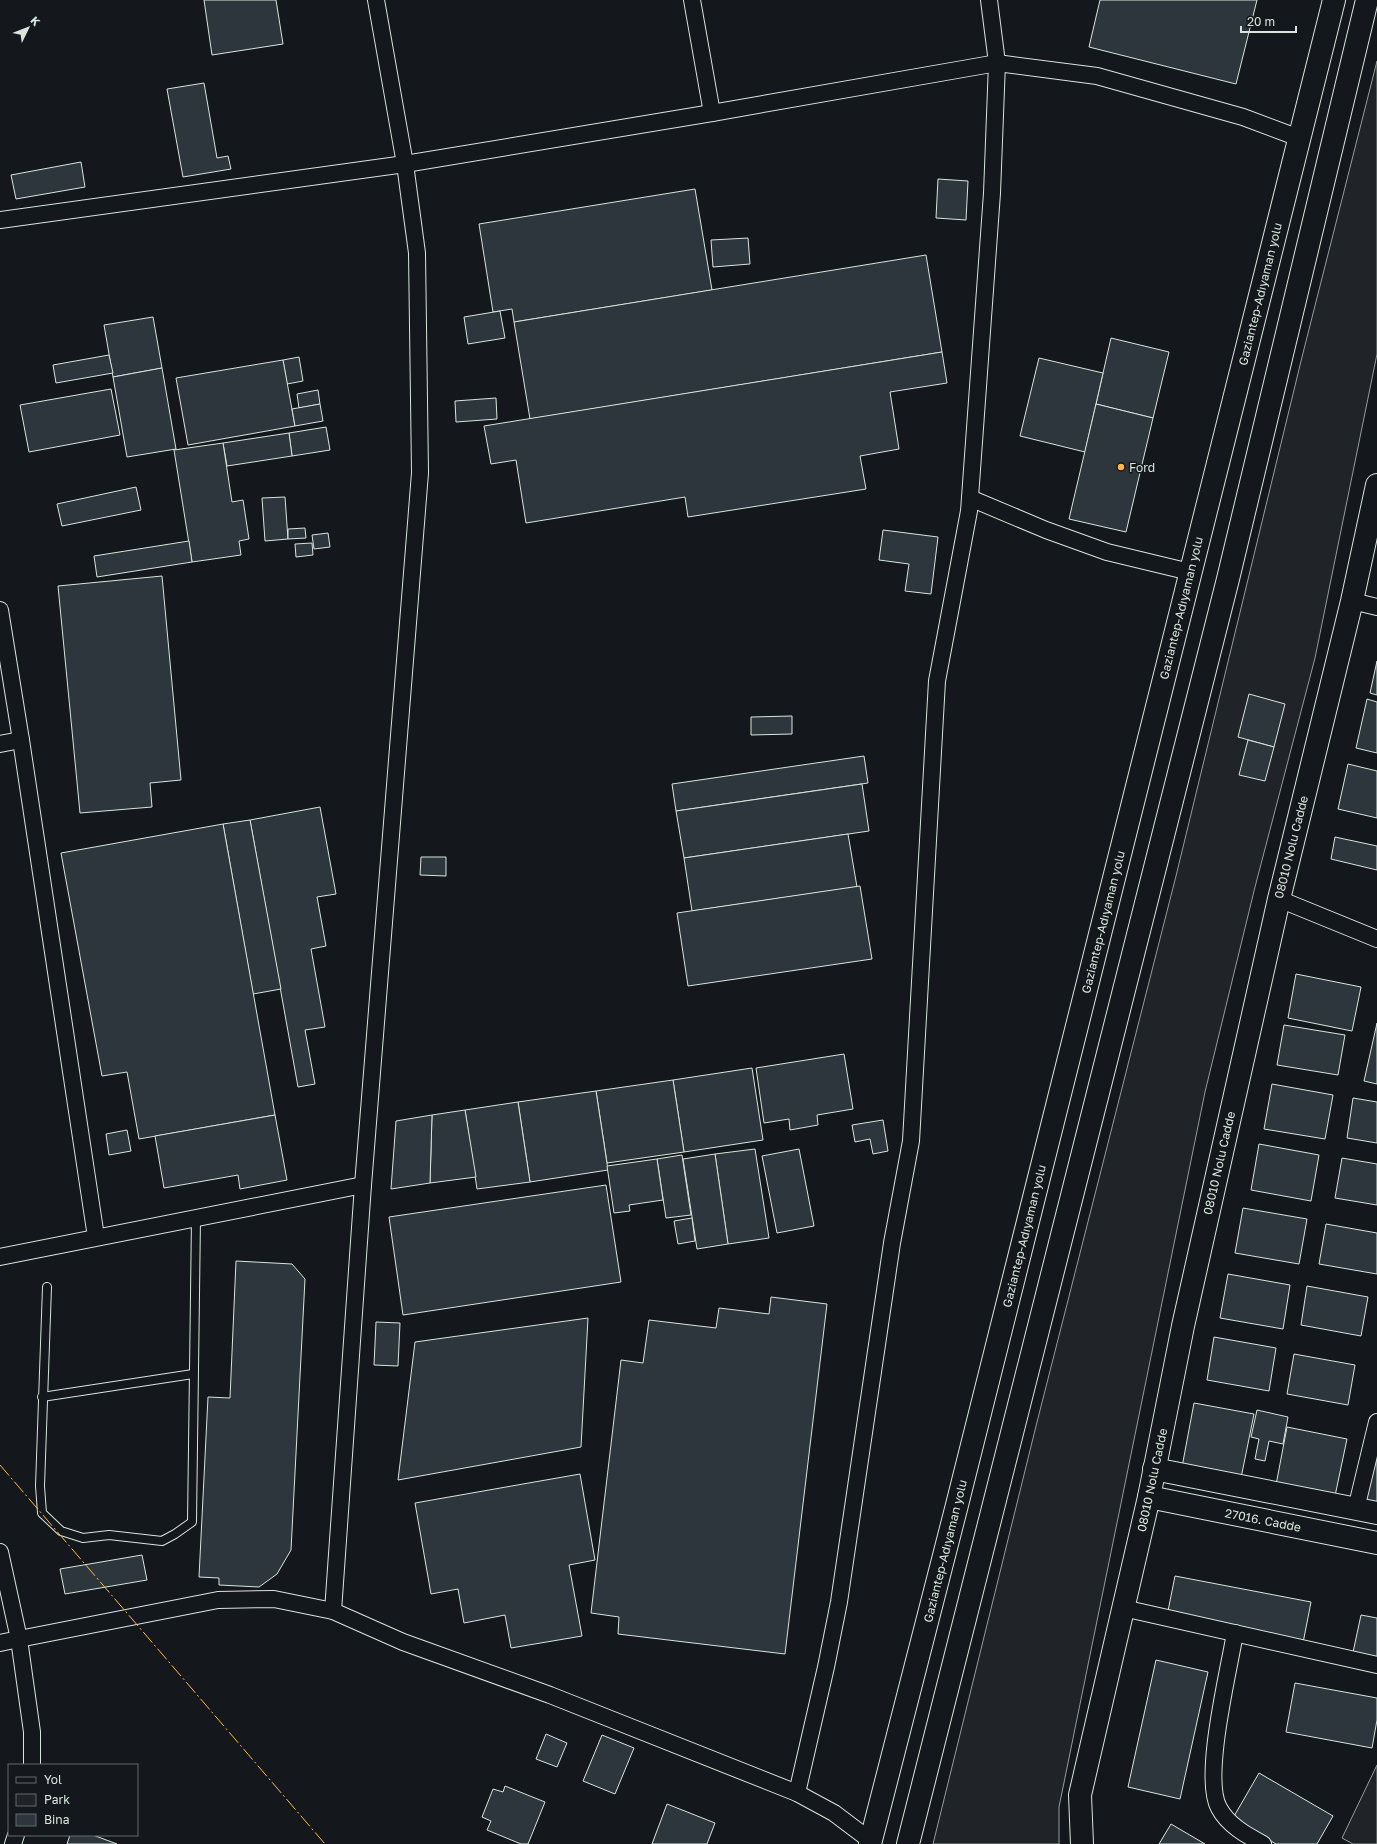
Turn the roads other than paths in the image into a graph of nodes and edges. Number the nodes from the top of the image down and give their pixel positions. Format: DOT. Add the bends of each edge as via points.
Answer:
graph roads {
  1 [pos="376,0"];
  2 [pos="692,0"];
  3 [pos="989,0"];
  4 [pos="1334,0"];
  5 [pos="1367,0"];
  6 [pos="997,63"];
  7 [pos="712,113"];
  8 [pos="1299,138"];
  9 [pos="405,164"];
  10 [pos="0,220"];
  11 [pos="1377,485"];
  12 [pos="970,498"];
  13 [pos="1190,572"];
  14 [pos="1352,601"];
  15 [pos="1377,607"];
  16 [pos="0,610"];
  17 [pos="21,740"];
  18 [pos="0,744"];
  19 [pos="1279,899"];
  20 [pos="1377,939"];
  21 [pos="363,1185"];
  22 [pos="196,1218"];
  23 [pos="96,1237"];
  24 [pos="0,1257"];
  25 [pos="47,1287"];
  26 [pos="194,1374"];
  27 [pos="42,1397"];
  28 [pos="1377,1422"];
  29 [pos="1154,1469"];
  30 [pos="1149,1497"];
  31 [pos="1356,1509"];
  32 [pos="1377,1513"];
  33 [pos="1377,1543"];
  34 [pos="0,1552"];
  35 [pos="1123,1608"];
  36 [pos="333,1610"];
  37 [pos="1235,1633"];
  38 [pos="19,1639"];
  39 [pos="0,1642"];
  40 [pos="1377,1665"];
  41 [pos="32,1764"];
  42 [pos="797,1792"];
  43 [pos="871,1843"];
  44 [pos="908,1844"];
  45 [pos="1082,1844"];
  46 [pos="1263,1844"];
  1 -- 9 [label="street"];
  2 -- 7 [label="street"];
  3 -- 6 [label="street"];
  4 -- 8 [label="main road, Gaziantep-Adıyaman yolu"];
  5 -- 44 [label="main road" via="1228,579"];
  6 -- 7 [label="street"];
  6 -- 8 [label="street" via="1097,76 1243,117"];
  6 -- 12 [label="street" via="992,193"];
  7 -- 9 [label="street"];
  8 -- 13 [label="main road, Gaziantep-Adıyaman yolu"];
  9 -- 10 [label="street"];
  9 -- 21 [label="street" via="417,253 420,474"];
  11 -- 14 [label="main road, 08010 Nolu Cadde"];
  12 -- 13 [label="street" via="1107,552"];
  12 -- 42 [label="street" via="937,682 911,1141 892,1243 839,1602"];
  13 -- 43 [label="main road, Gaziantep-Adıyaman yolu"];
  14 -- 15 [label="street"];
  14 -- 19 [label="main road, 08010 Nolu Cadde"];
  16 -- 17 [label="street"];
  17 -- 18 [label="street"];
  17 -- 23 [label="street"];
  19 -- 20 [label="street"];
  19 -- 29 [label="main road, 08010 Nolu Cadde" via="1183,1326"];
  21 -- 22 [label="street"];
  21 -- 36 [label="street"];
  22 -- 23 [label="street"];
  22 -- 26 [label="lane"];
  23 -- 24 [label="street"];
  25 -- 27 [label="lane"];
  26 -- 27 [label="lane"];
  26 -- 27 [label="lane" via="192,1522 162,1541 108,1536 83,1538 61,1531 42,1513"];
  28 -- 31 [label="street"];
  29 -- 30 [label="main road, 08010 Nolu Cadde"];
  29 -- 31 [label="main road"];
  30 -- 33 [label="main road, 27016. Cadde"];
  30 -- 35 [label="main road, 08010 Nolu Cadde"];
  31 -- 32 [label="main road"];
  34 -- 38 [label="street"];
  35 -- 37 [label="street"];
  35 -- 45 [label="main road, 08010 Nolu Cadde" via="1080,1795"];
  36 -- 38 [label="street" via="274,1599 218,1600"];
  36 -- 42 [label="street" via="403,1642 550,1695"];
  37 -- 40 [label="street"];
  37 -- 46 [label="street" via="1213,1757 1213,1791 1218,1808 1231,1824"];
  38 -- 39 [label="street"];
  38 -- 41 [label="street" via="32,1732"];
  42 -- 43 [label="street" via="834,1813"];
}
